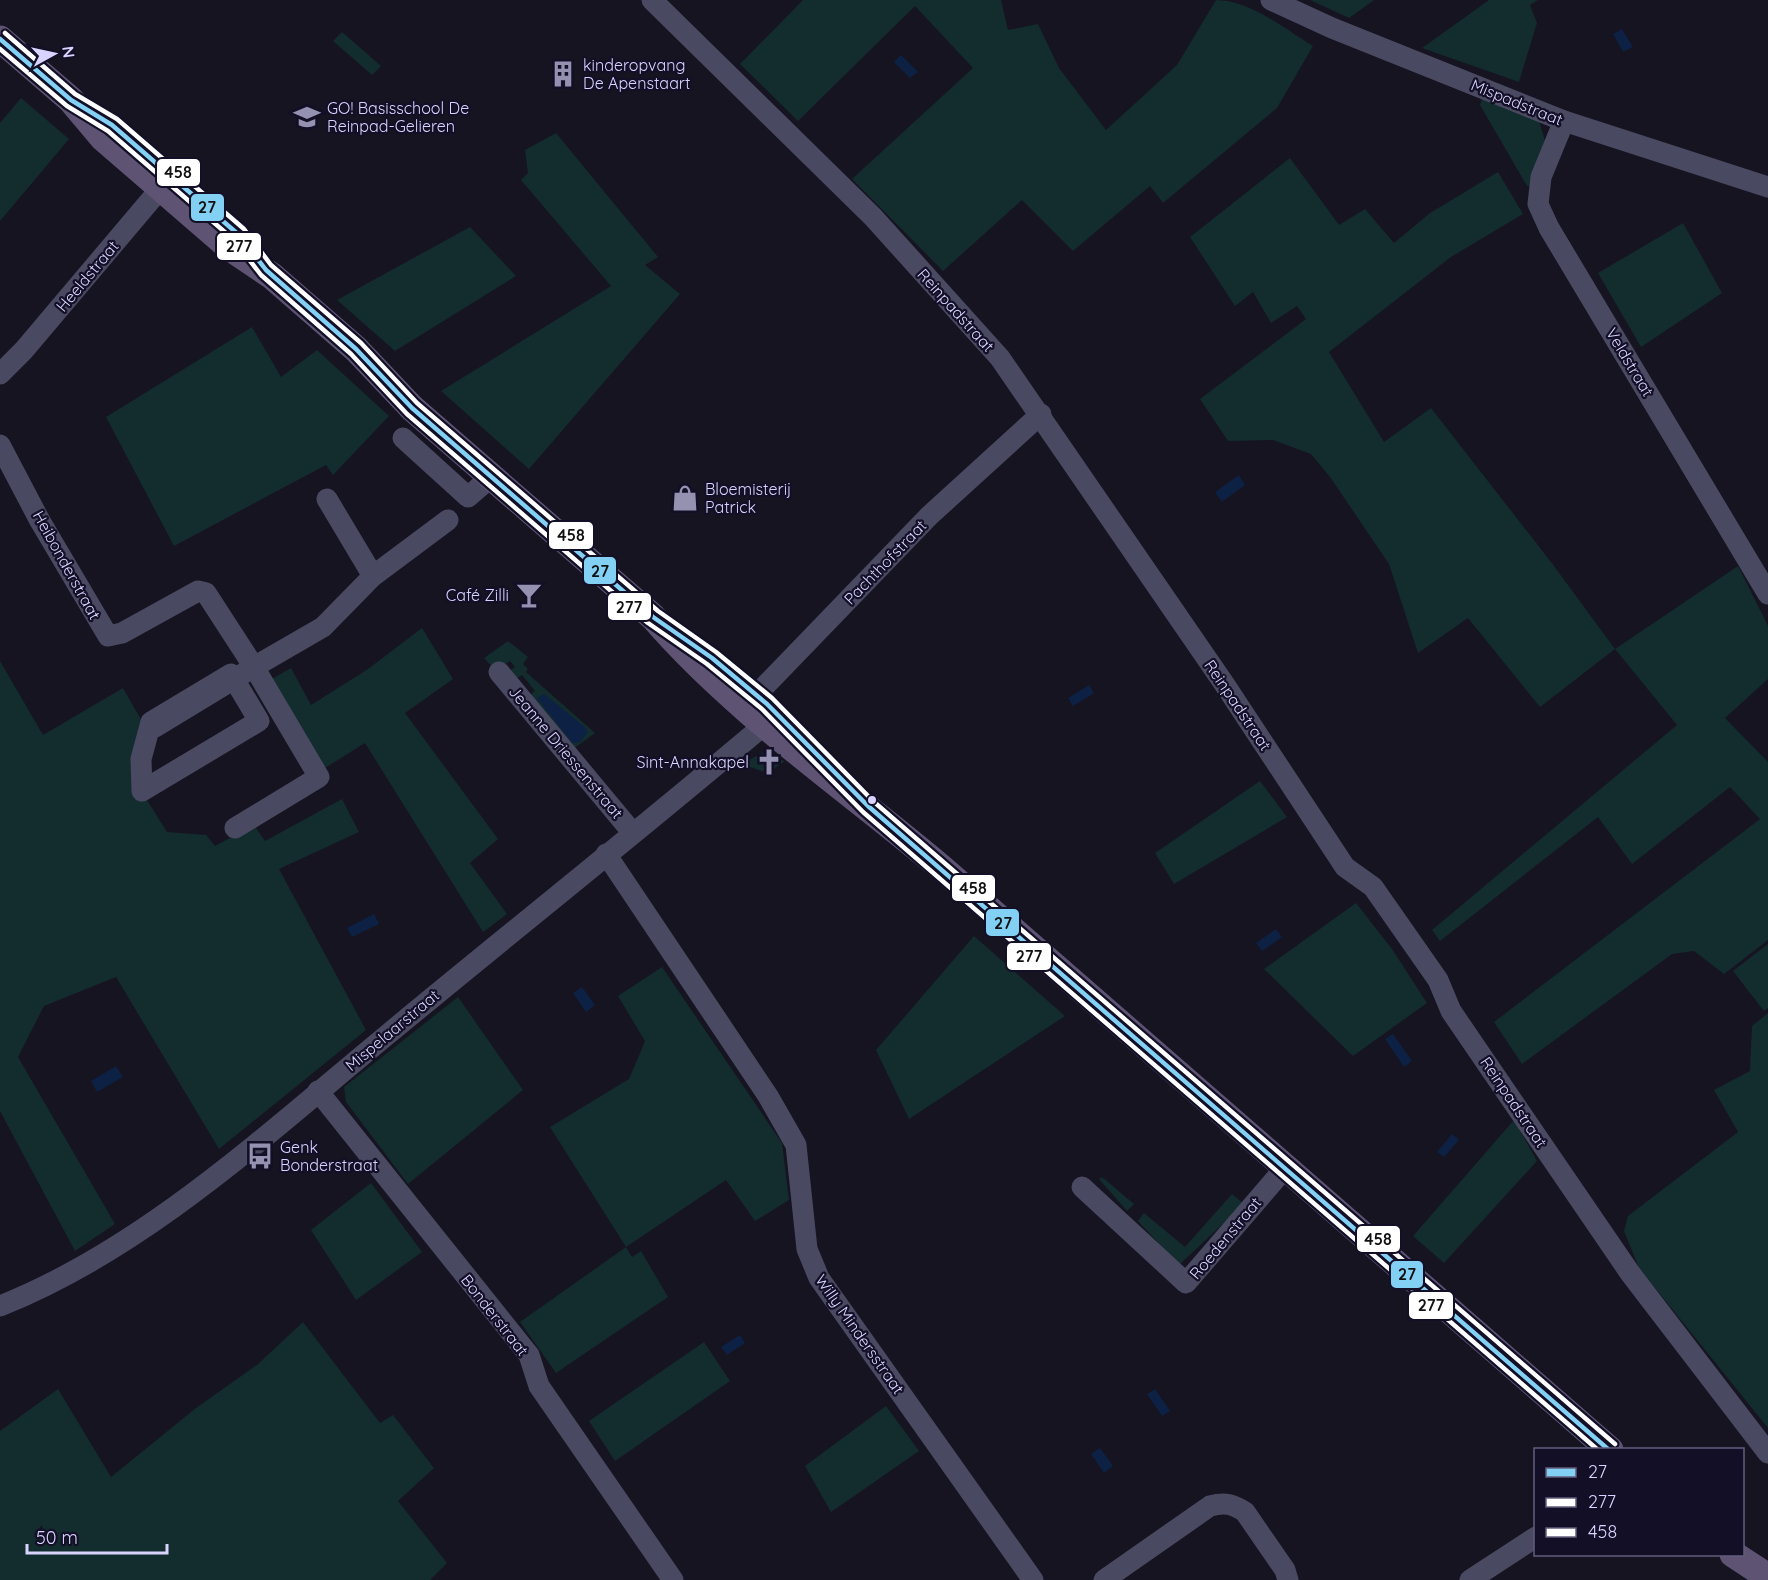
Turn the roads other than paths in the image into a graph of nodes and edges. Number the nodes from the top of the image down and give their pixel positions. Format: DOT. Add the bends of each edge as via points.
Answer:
graph roads {
  1 [pos="652,0"];
  2 [pos="1271,0"];
  3 [pos="0,39"];
  4 [pos="1564,121"];
  5 [pos="166,182"];
  6 [pos="1768,187"];
  7 [pos="0,374"];
  8 [pos="1041,414"];
  9 [pos="403,438"];
  10 [pos="0,445"];
  11 [pos="491,477"];
  12 [pos="327,499"];
  13 [pos="448,520"];
  14 [pos="372,576"];
  15 [pos="1768,594"];
  16 [pos="653,617"];
  17 [pos="254,667"];
  18 [pos="500,672"];
  19 [pos="234,679"];
  20 [pos="756,696"];
  21 [pos="276,703"];
  22 [pos="256,715"];
  23 [pos="764,724"];
  24 [pos="155,727"];
  25 [pos="149,780"];
  26 [pos="868,806"];
  27 [pos="235,828"];
  28 [pos="632,832"];
  29 [pos="606,854"];
  30 [pos="318,1091"];
  31 [pos="1286,1168"];
  32 [pos="1082,1186"];
  33 [pos="0,1306"];
  34 [pos="1609,1448"];
  35 [pos="1768,1453"];
  36 [pos="1534,1538"];
  37 [pos="1733,1556"];
  38 [pos="1735,1556"];
  39 [pos="1768,1577"];
  40 [pos="673,1580"];
  41 [pos="1033,1580"];
  42 [pos="1104,1580"];
  43 [pos="1288,1580"];
  44 [pos="1470,1580"];
  45 [pos="1749,1580"];
  1 -- 8 [label="street, Reinpadstraat" via="873,217 1000,358"];
  2 -- 4 [label="street, Mispadstraat"];
  3 -- 5 [label="main road" via="71,100 112,125"];
  4 -- 6 [label="street, Mispadstraat"];
  4 -- 15 [label="street, Veldstraat" via="1540,177 1538,204"];
  5 -- 7 [label="street, Heeldstraat"];
  5 -- 11 [label="main road" via="239,235 266,270"];
  8 -- 20 [label="street, Pachthofstraat" via="929,516"];
  8 -- 35 [label="street, Reinpadstraat" via="1345,867 1373,887 1438,980 1451,1011 1630,1273"];
  9 -- 11 [label="street" via="468,497"];
  10 -- 17 [label="street, Heibonderstraat" via="108,636 122,633 198,591 206,593"];
  11 -- 16 [label="main road"];
  12 -- 14 [label="street"];
  13 -- 14 [label="street"];
  14 -- 17 [label="street" via="323,627"];
  16 -- 20 [label="main road" via="694,643"];
  16 -- 23 [label="main road" via="684,653"];
  17 -- 19 [label="street"];
  17 -- 21 [label="street"];
  18 -- 28 [label="street, Jeanne Driessenstraat"];
  19 -- 22 [label="street"];
  19 -- 22 [label="street" via="231,674 151,722 141,759 142,792 259,721"];
  19 -- 24 [label="street"];
  20 -- 23 [label="street"];
  20 -- 26 [label="main road" via="814,746"];
  21 -- 22 [label="street"];
  21 -- 27 [label="street" via="319,777"];
  22 -- 25 [label="street"];
  23 -- 26 [label="main road" via="800,757"];
  23 -- 28 [label="street, Mispelaarstraat"];
  26 -- 31 [label="main road"];
  28 -- 29 [label="street, Mispelaarstraat"];
  29 -- 30 [label="street, Mispelaarstraat"];
  29 -- 41 [label="street, Willy Mindersstraat" via="768,1096 796,1145 807,1249 819,1278"];
  30 -- 33 [label="street, Mispelaarstraat" via="149,1226 101,1257"];
  30 -- 40 [label="street, Bonderstraat" via="529,1355 539,1386"];
  31 -- 32 [label="street, Roedenstraat" via="1186,1283"];
  31 -- 34 [label="main road"];
  36 -- 44 [label="street"];
  37 -- 45 [label="main road" via="1739,1571"];
  38 -- 39 [label="main road"];
  42 -- 43 [label="street" via="1210,1506 1223,1503 1245,1512"];
}
